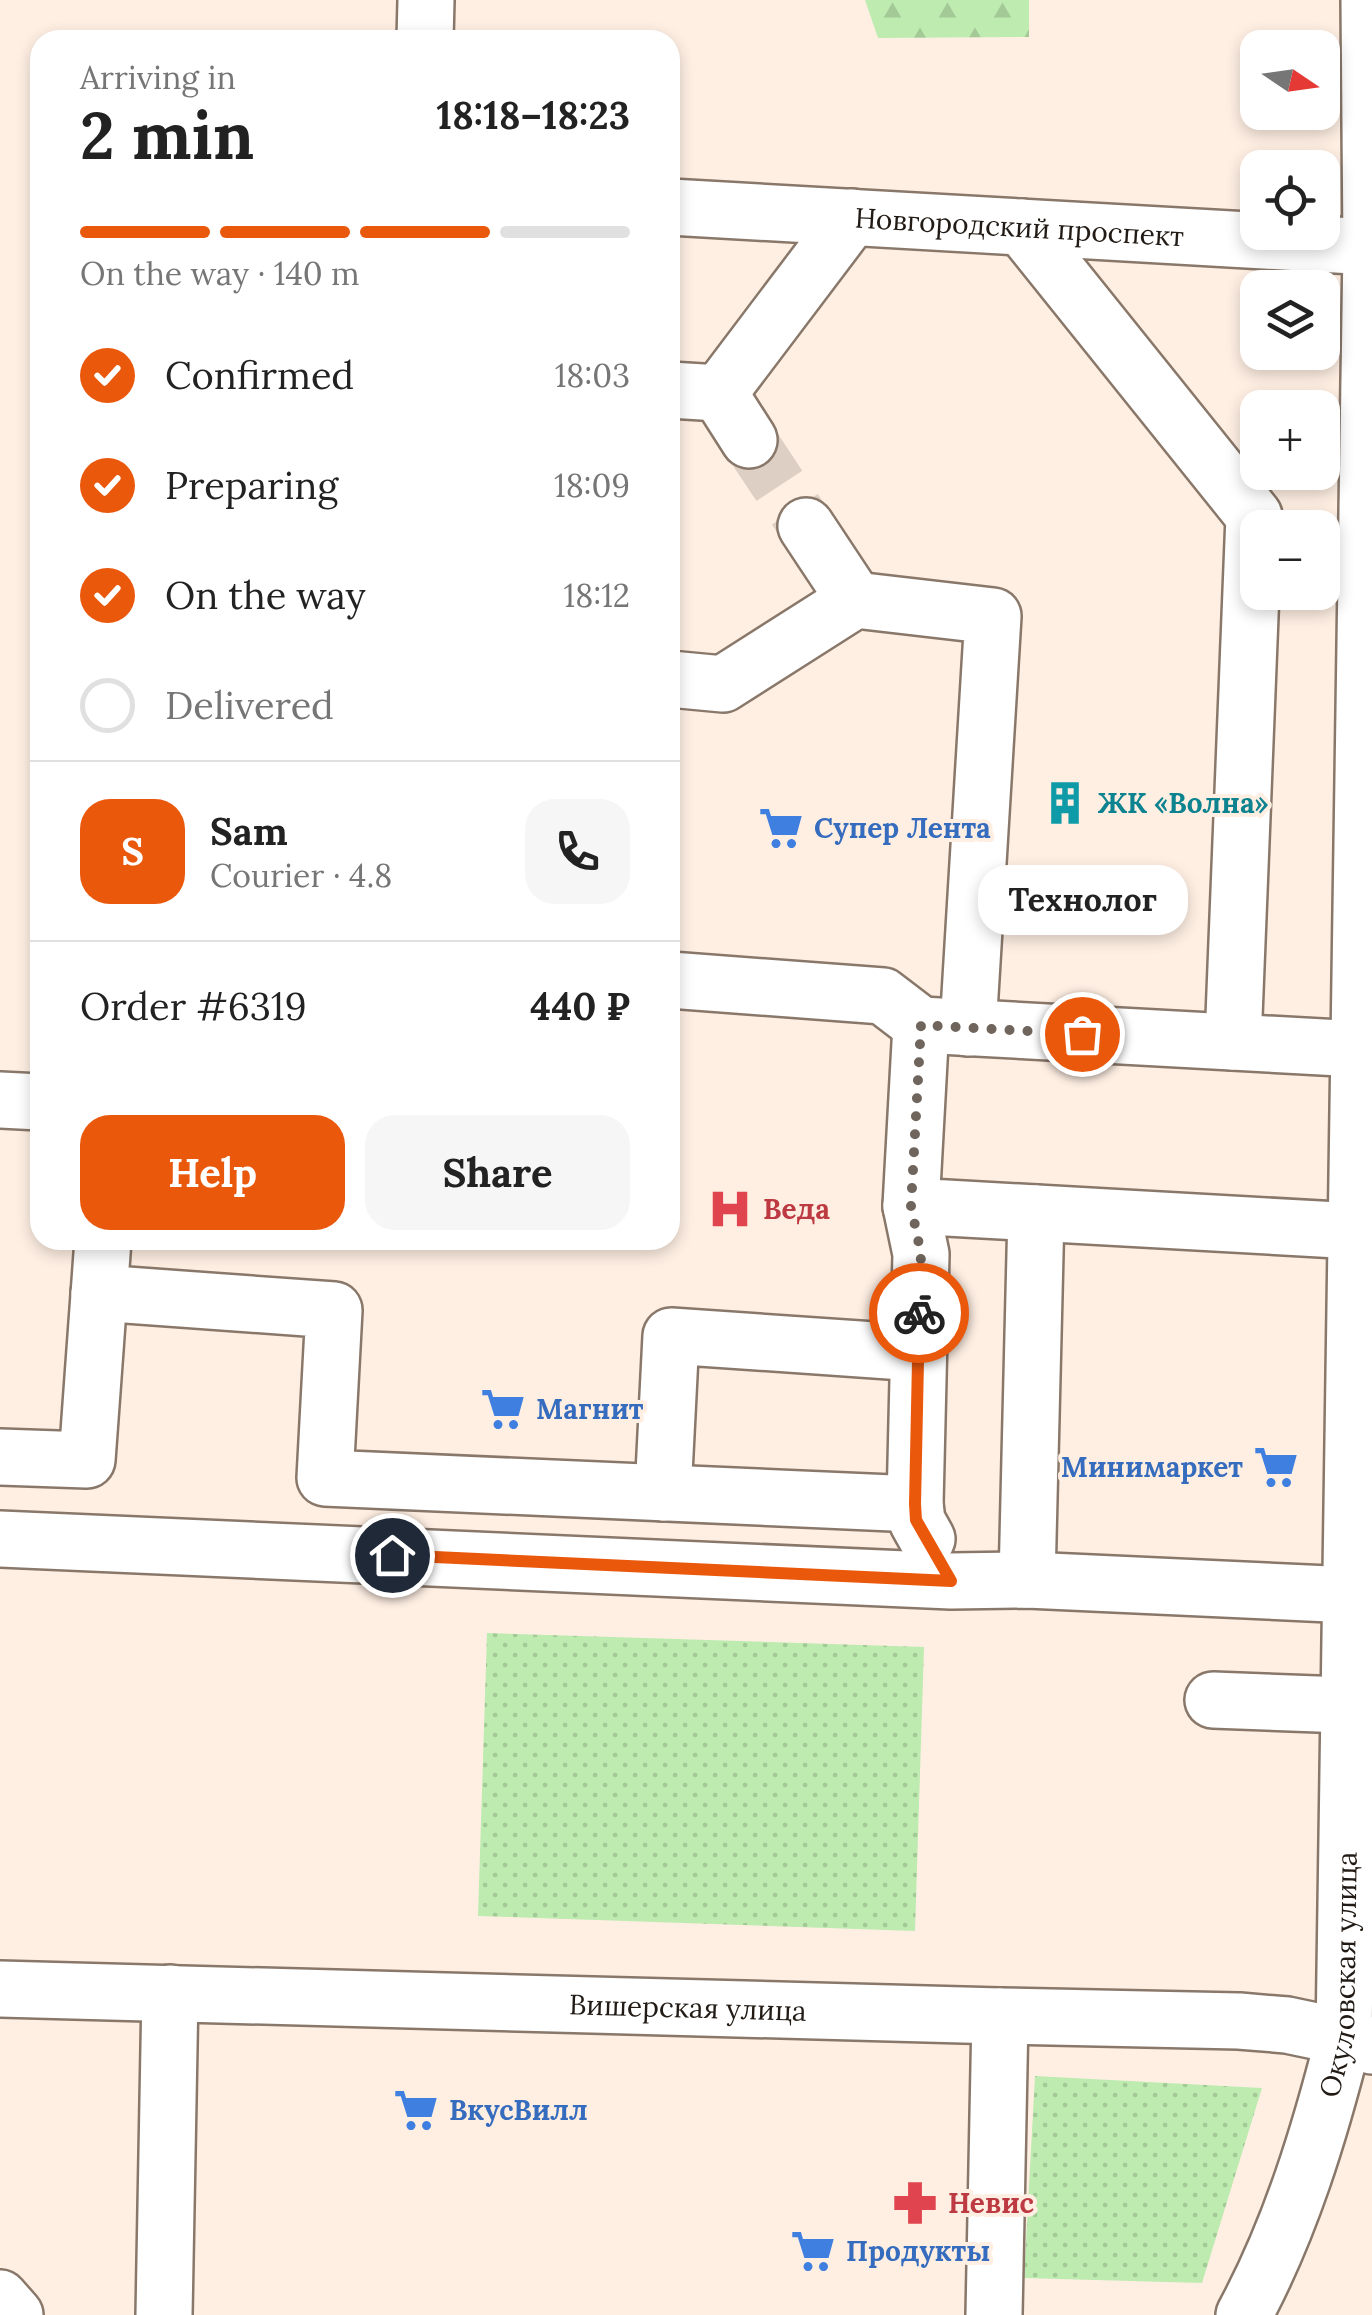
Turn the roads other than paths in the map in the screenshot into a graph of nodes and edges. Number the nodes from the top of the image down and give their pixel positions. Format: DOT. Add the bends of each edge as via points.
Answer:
graph roads {
  1 [pos="426,0"];
  2 [pos="1369,0"];
  3 [pos="425,30"];
  4 [pos="1370,84"];
  5 [pos="680,208"];
  6 [pos="852,217"];
  7 [pos="1022,227"];
  8 [pos="1371,247"];
  9 [pos="694,392"];
  10 [pos="749,440"];
  11 [pos="806,526"];
  12 [pos="855,600"];
  13 [pos="680,680"];
  14 [pos="1368,729"];
  15 [pos="680,981"];
  16 [pos="944,1026"];
  17 [pos="1234,1042"];
  18 [pos="1359,1050"];
  19 [pos="0,1100"];
  20 [pos="30,1102"];
  21 [pos="911,1206"];
  22 [pos="1036,1213"];
  23 [pos="1356,1231"];
  24 [pos="101,1266"];
  25 [pos="918,1353"];
  26 [pos="0,1456"];
  27 [pos="325,1478"];
  28 [pos="1362,1491"];
  29 [pos="663,1493"];
  30 [pos="915,1504"];
  31 [pos="0,1539"];
  32 [pos="322,1552"];
  33 [pos="1027,1580"];
  34 [pos="951,1581"];
  35 [pos="1350,1596"];
  36 [pos="1213,1700"];
  37 [pos="1360,1706"];
  38 [pos="1359,1931"];
  39 [pos="0,1988"];
  40 [pos="170,1993"];
  41 [pos="1000,2016"];
  42 [pos="1358,2041"];
  43 [pos="0,2298"];
  44 [pos="15,2315"];
  45 [pos="164,2315"];
  46 [pos="994,2315"];
  47 [pos="1244,2315"];
  1 -- 3 [label="street"];
  2 -- 4 [label="street, Окуловская улица"];
  4 -- 8 [label="street, Окуловская улица"];
  5 -- 6 [label="street, Новгородский проспект"];
  6 -- 7 [label="street, Новгородский проспект"];
  6 -- 9 [label="street"];
  7 -- 8 [label="street, Новгородский проспект"];
  7 -- 17 [label="street" via="1254,516"];
  8 -- 14 [label="street, Окуловская улица"];
  9 -- 10 [label="street"];
  11 -- 12 [label="street"];
  12 -- 13 [label="street" via="723,684"];
  12 -- 16 [label="street" via="993,616"];
  14 -- 18 [label="street, Окуловская улица"];
  15 -- 16 [label="street" via="883,996"];
  16 -- 17 [label="street"];
  16 -- 21 [label="street"];
  17 -- 18 [label="street"];
  18 -- 23 [label="street, Окуловская улица"];
  19 -- 20 [label="street"];
  21 -- 22 [label="street"];
  21 -- 25 [label="street" via="921,1254"];
  22 -- 23 [label="street"];
  22 -- 33 [label="street"];
  23 -- 28 [label="street, Окуловская улица"];
  24 -- 26 [label="street" via="87,1460"];
  24 -- 27 [label="street" via="334,1310"];
  25 -- 29 [label="street" via="671,1336"];
  25 -- 30 [label="street"];
  27 -- 29 [label="street"];
  27 -- 32 [label="street"];
  28 -- 35 [label="street, Окуловская улица"];
  29 -- 30 [label="street"];
  30 -- 34 [label="street" via="916,1520"];
  31 -- 32 [label="street"];
  32 -- 34 [label="street"];
  33 -- 34 [label="street"];
  33 -- 35 [label="street"];
  35 -- 37 [label="street, Окуловская улица"];
  36 -- 37 [label="street"];
  37 -- 38 [label="street, Окуловская улица"];
  38 -- 42 [label="street, Окуловская улица"];
  39 -- 40 [label="street, Вишерская улица"];
  40 -- 41 [label="street, Вишерская улица"];
  40 -- 45 [label="street"];
  41 -- 42 [label="street, Вишерская улица" via="1239,2020"];
  41 -- 46 [label="street"];
  42 -- 47 [label="street, Окуловская улица"];
  43 -- 44 [label="street"];
}
